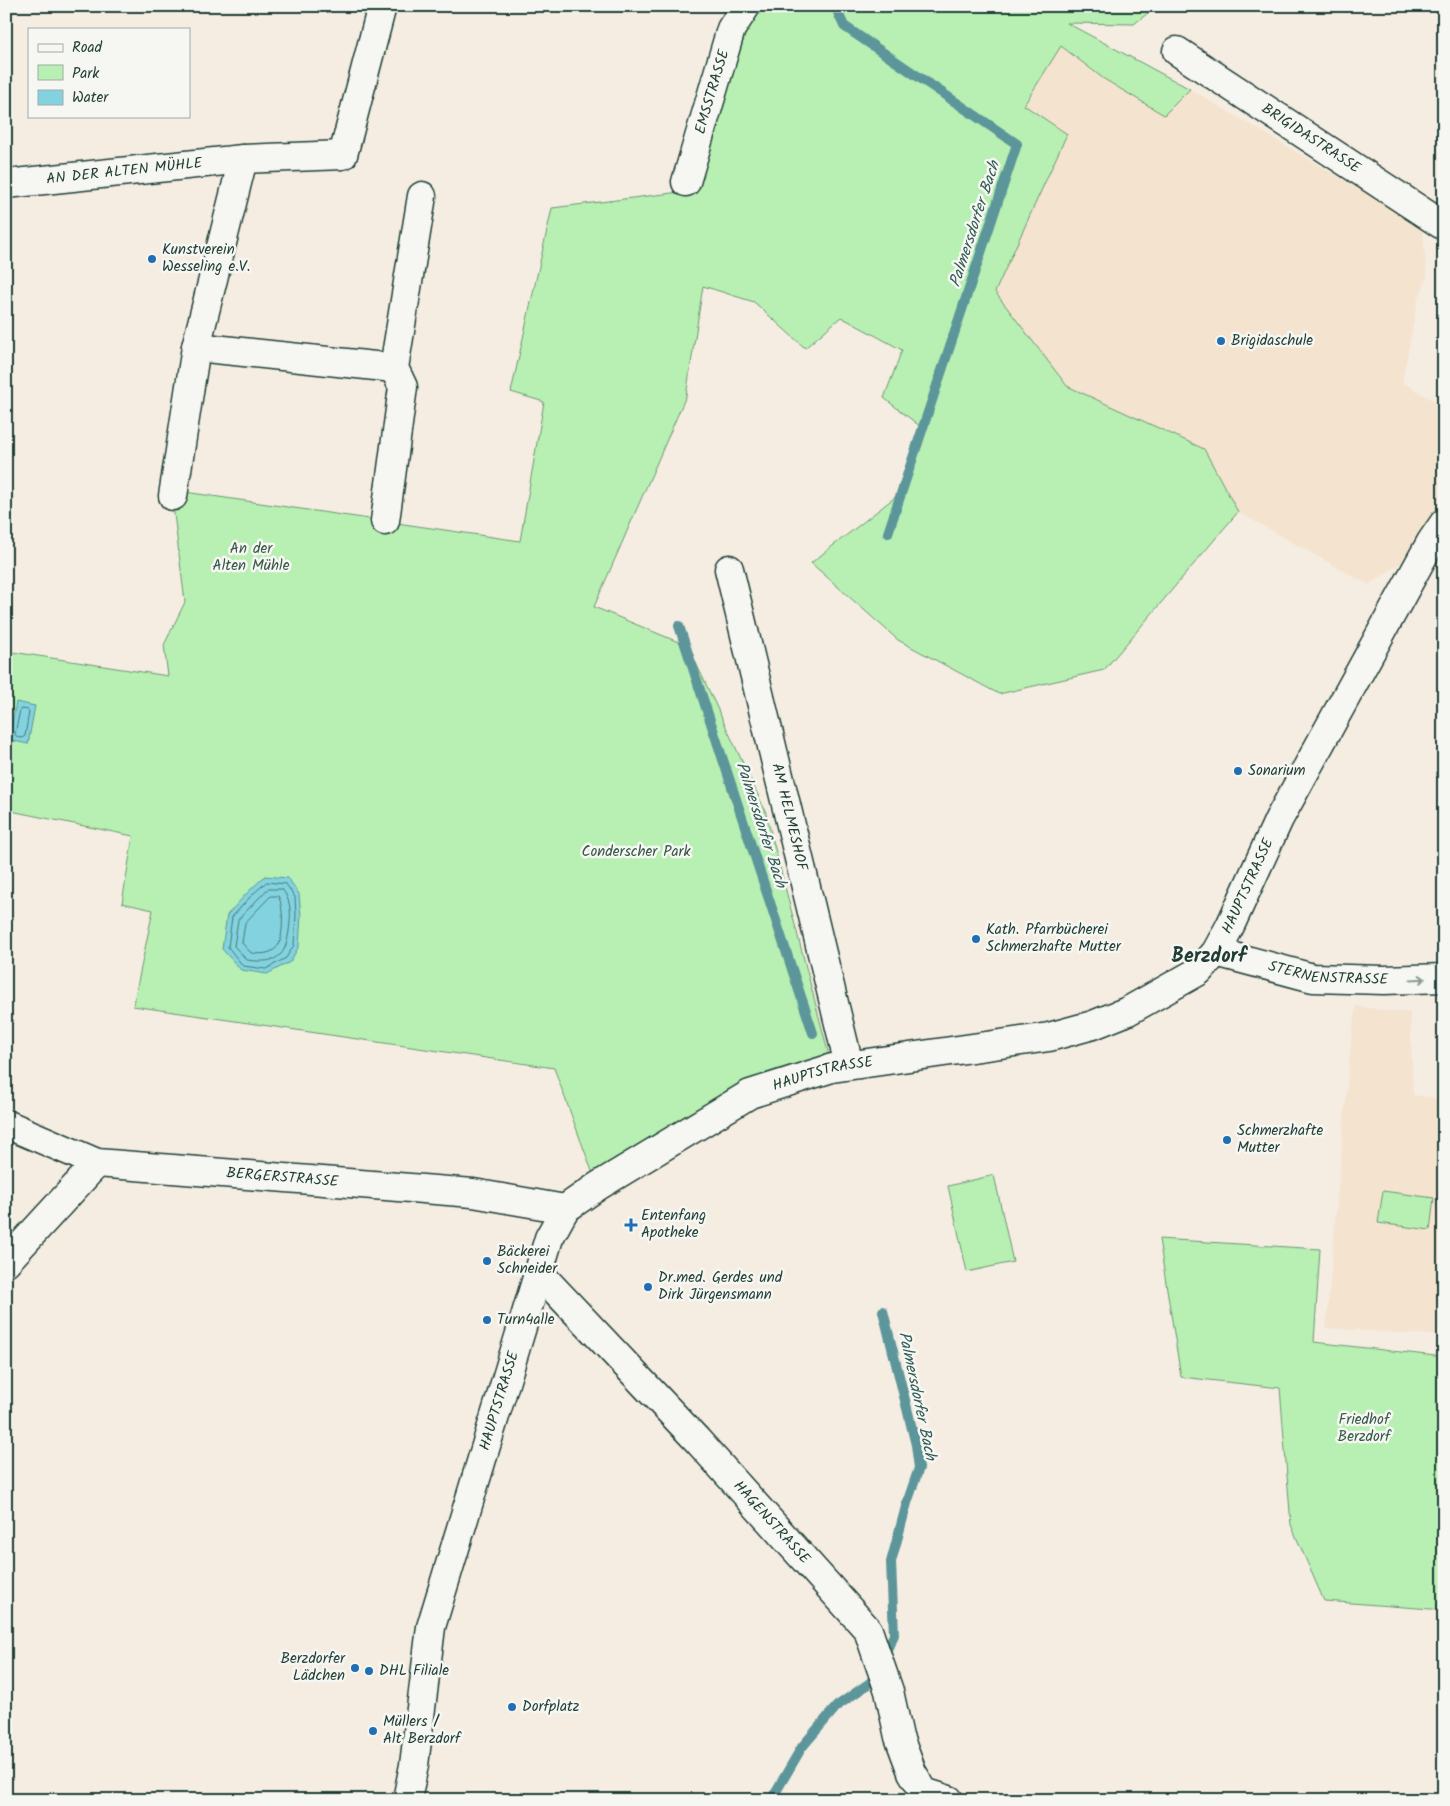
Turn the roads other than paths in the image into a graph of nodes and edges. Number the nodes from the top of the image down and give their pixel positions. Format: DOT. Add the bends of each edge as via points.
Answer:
graph roads {
  1 [pos="382,6"];
  2 [pos="746,6"];
  3 [pos="1177,51"];
  4 [pos="243,159"];
  5 [pos="686,182"];
  6 [pos="6,184"];
  7 [pos="422,196"];
  8 [pos="1444,226"];
  9 [pos="196,347"];
  10 [pos="394,368"];
  11 [pos="173,496"];
  12 [pos="385,521"];
  13 [pos="1444,524"];
  14 [pos="729,569"];
  15 [pos="1216,952"];
  16 [pos="1444,978"];
  17 [pos="849,1065"];
  18 [pos="6,1124"];
  19 [pos="97,1163"];
  20 [pos="565,1209"];
  21 [pos="6,1262"];
  22 [pos="539,1273"];
  23 [pos="407,1800"];
  24 [pos="949,1800"];
  1 -- 4 [label="street, AN DER ALTEN MÜHLE" via="343,155"];
  2 -- 5 [label="street, EMSSTRASSE" via="731,29"];
  3 -- 8 [label="street, BRIGIDASTRASSE"];
  4 -- 6 [label="street, AN DER ALTEN MÜHLE"];
  4 -- 9 [label="street"];
  7 -- 10 [label="street"];
  9 -- 10 [label="street"];
  9 -- 11 [label="street"];
  10 -- 12 [label="street" via="403,387"];
  13 -- 15 [label="street, HAUPTSTRASSE" via="1431,542 1279,819"];
  14 -- 17 [label="street, AM HELMESHOF"];
  15 -- 16 [label="street, STERNENSTRASSE, one-way" via="1312,978"];
  15 -- 17 [label="street, HAUPTSTRASSE" via="1186,980 1128,1012 1093,1025 1049,1037"];
  17 -- 20 [label="street, HAUPTSTRASSE" via="739,1099"];
  18 -- 19 [label="street, BERGERSTRASSE"];
  19 -- 20 [label="street, BERGERSTRASSE" via="473,1193"];
  19 -- 21 [label="street"];
  20 -- 22 [label="street, HAUPTSTRASSE" via="549,1238"];
  22 -- 23 [label="street, HAUPTSTRASSE" via="430,1627"];
  22 -- 24 [label="street, HAGENSTRASSE" via="697,1440 868,1630 912,1772 924,1792"];
}
